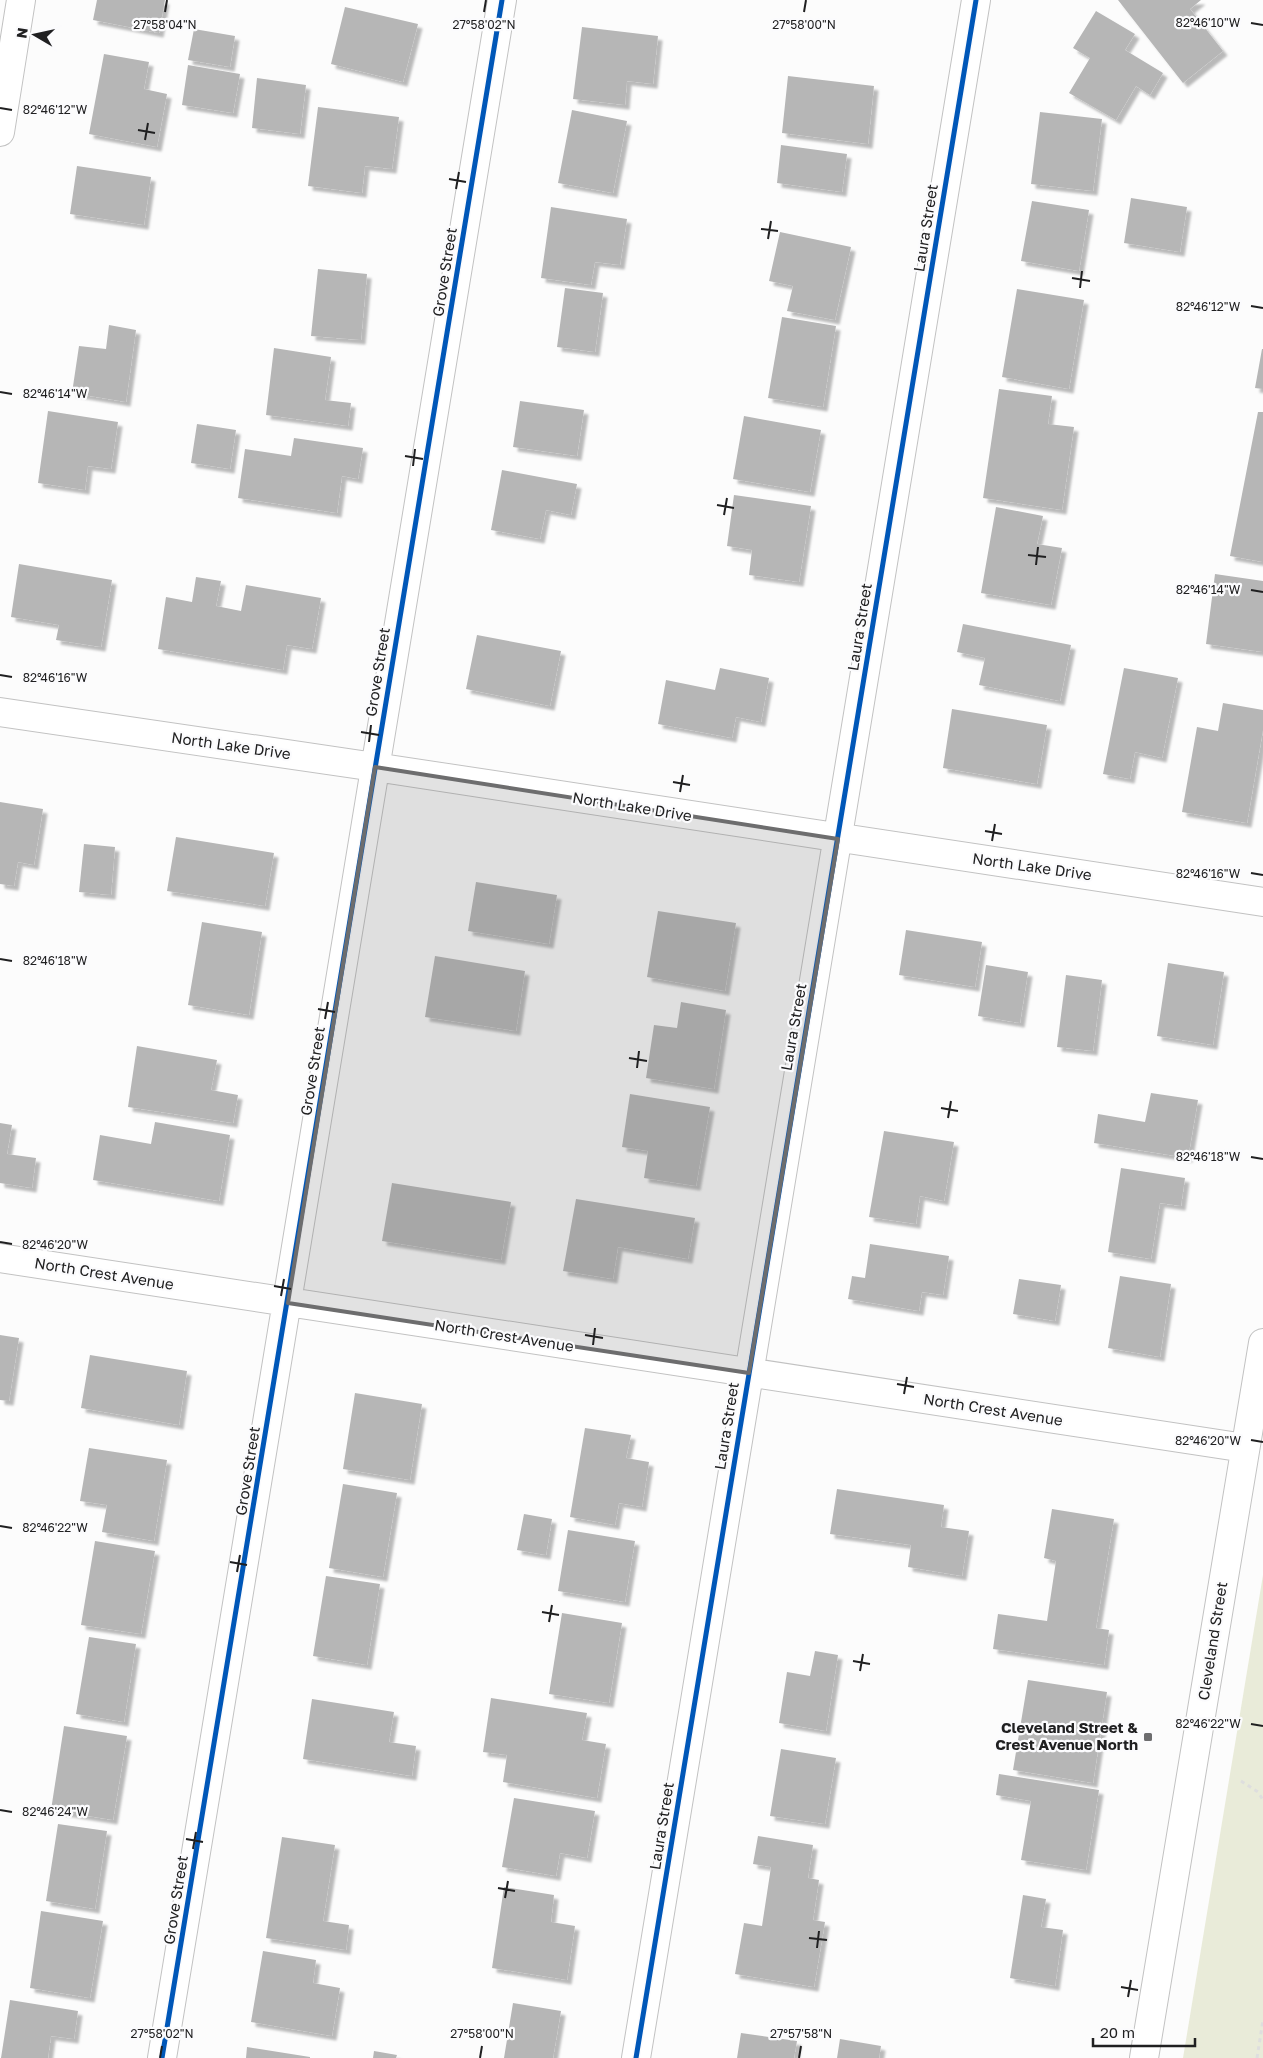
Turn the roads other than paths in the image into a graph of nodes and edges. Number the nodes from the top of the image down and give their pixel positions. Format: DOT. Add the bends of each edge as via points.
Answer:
graph roads {
  1 [pos="21,0"];
  2 [pos="502,0"];
  3 [pos="976,0"];
  4 [pos="0,132"];
  5 [pos="0,712"];
  6 [pos="375,767"];
  7 [pos="838,839"];
  8 [pos="1263,902"];
  9 [pos="0,1258"];
  10 [pos="288,1303"];
  11 [pos="1263,1343"];
  12 [pos="749,1373"];
  13 [pos="1246,1448"];
  14 [pos="162,2058"];
  15 [pos="636,2058"];
  16 [pos="1144,2058"];
  1 -- 4 [label="street"];
  2 -- 6 [label="street, Grove Street"];
  3 -- 7 [label="street, Laura Street"];
  5 -- 6 [label="street, North Lake Drive"];
  6 -- 7 [label="street, North Lake Drive"];
  6 -- 10 [label="street, Grove Street"];
  7 -- 8 [label="street, North Lake Drive"];
  7 -- 12 [label="street, Laura Street"];
  9 -- 10 [label="street, North Crest Avenue"];
  10 -- 12 [label="street, North Crest Avenue"];
  10 -- 14 [label="street, Grove Street"];
  11 -- 13 [label="street, Cleveland Street"];
  12 -- 13 [label="street, North Crest Avenue"];
  12 -- 15 [label="street, Laura Street"];
  13 -- 16 [label="street, Cleveland Street"];
}
